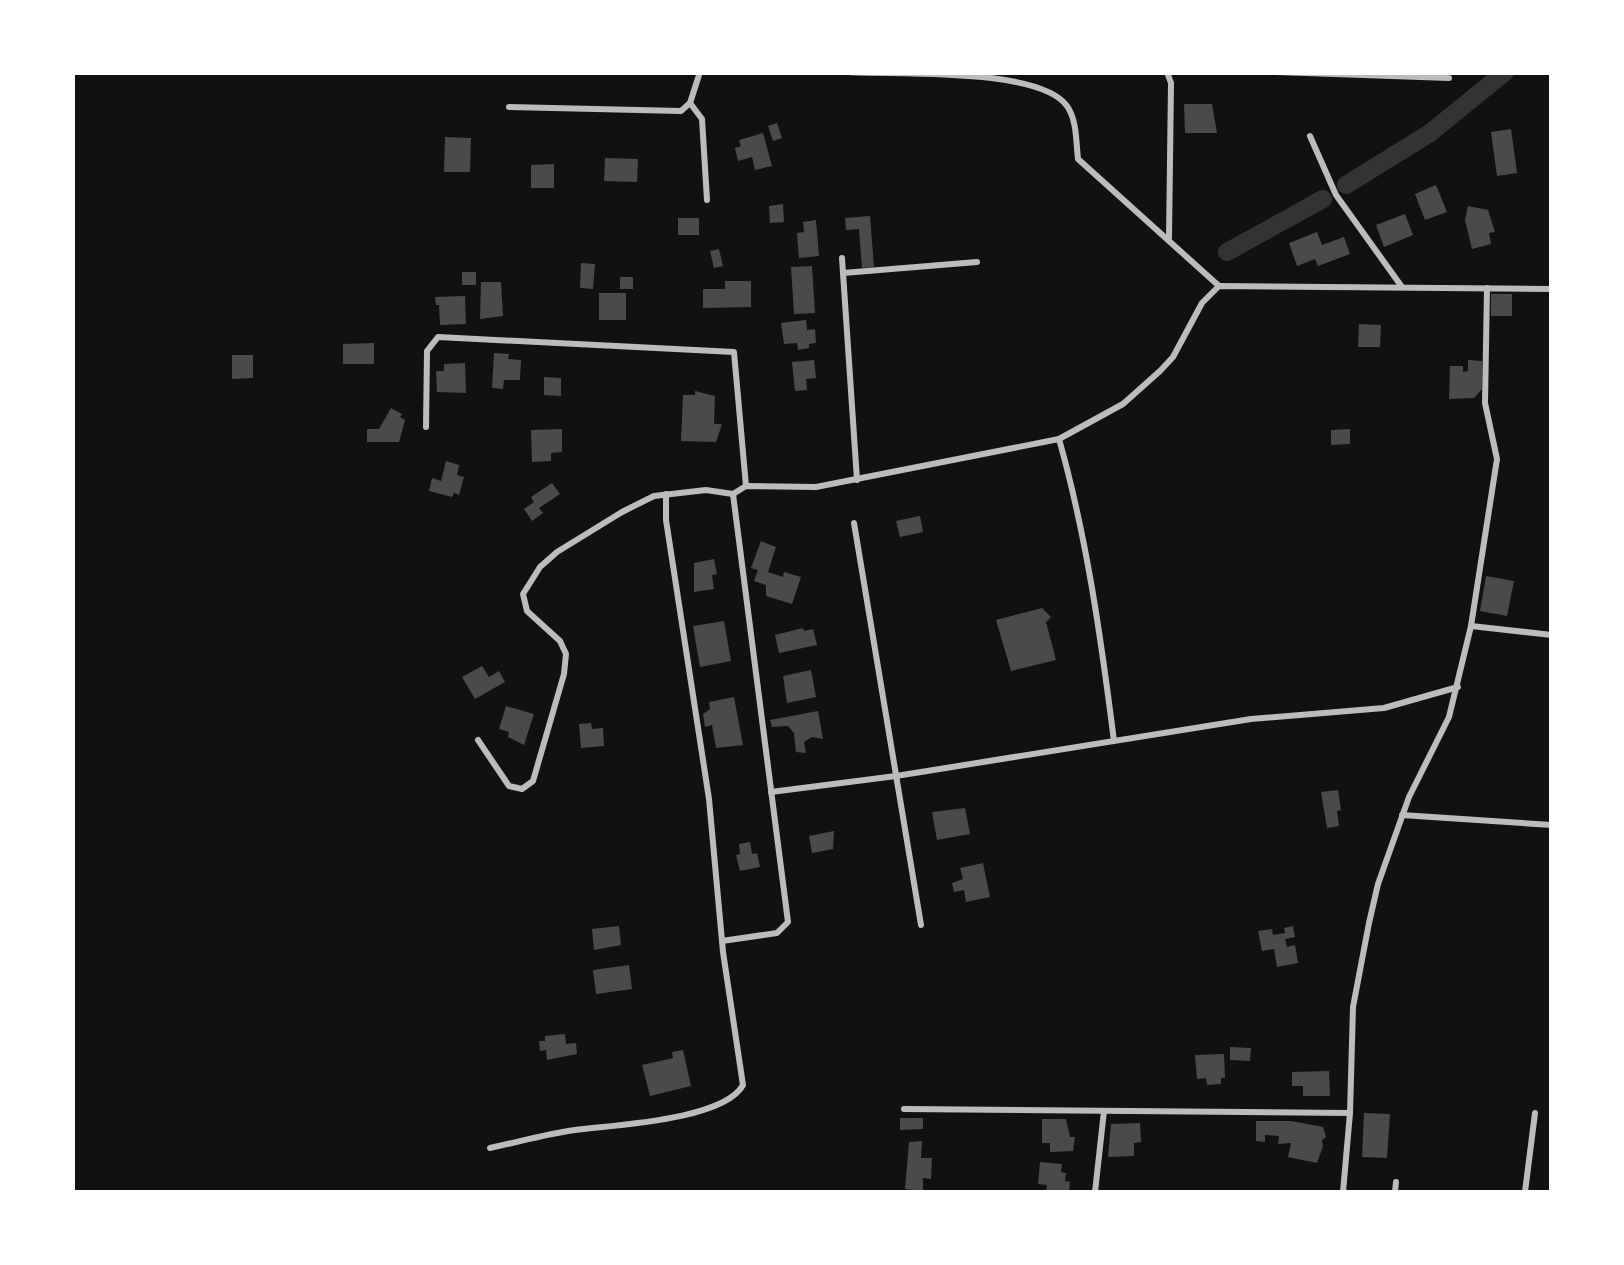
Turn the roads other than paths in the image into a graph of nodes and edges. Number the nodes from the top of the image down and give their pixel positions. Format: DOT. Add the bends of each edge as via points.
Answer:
graph roads {
  1 [pos="700,72"];
  2 [pos="848,72"];
  3 [pos="1012,72"];
  4 [pos="1167,72"];
  5 [pos="1276,72"];
  6 [pos="1002,77"];
  7 [pos="1449,78"];
  8 [pos="690,102"];
  9 [pos="510,107"];
  10 [pos="1310,136"];
  11 [pos="708,200"];
  12 [pos="1170,240"];
  13 [pos="842,258"];
  14 [pos="977,262"];
  15 [pos="843,273"];
  16 [pos="1219,286"];
  17 [pos="1402,288"];
  18 [pos="1487,288"];
  19 [pos="1552,289"];
  20 [pos="426,428"];
  21 [pos="1059,439"];
  22 [pos="857,480"];
  23 [pos="746,486"];
  24 [pos="666,494"];
  25 [pos="733,494"];
  26 [pos="854,522"];
  27 [pos="1471,626"];
  28 [pos="1552,635"];
  29 [pos="1458,687"];
  30 [pos="478,740"];
  31 [pos="1114,741"];
  32 [pos="896,776"];
  33 [pos="771,792"];
  34 [pos="1402,815"];
  35 [pos="1552,825"];
  36 [pos="921,924"];
  37 [pos="722,941"];
  38 [pos="904,1109"];
  39 [pos="1104,1110"];
  40 [pos="1350,1112"];
  41 [pos="1535,1113"];
  42 [pos="490,1148"];
  43 [pos="1396,1182"];
  44 [pos="1095,1192"];
  45 [pos="1343,1192"];
  46 [pos="1395,1192"];
  47 [pos="1525,1192"];
  1 -- 8 [label="street"];
  2 -- 6 [label="street"];
  3 -- 6 [label="street"];
  4 -- 12 [label="street"];
  5 -- 7 [label="street"];
  6 -- 12 [label="street" via="1047,90 1064,103 1078,159"];
  8 -- 9 [label="street" via="672,113"];
  8 -- 11 [label="street" via="702,119"];
  10 -- 17 [label="street" via="1336,195"];
  12 -- 16 [label="street"];
  13 -- 15 [label="street"];
  14 -- 15 [label="street"];
  15 -- 22 [label="street"];
  16 -- 17 [label="street"];
  16 -- 21 [label="street" via="1160,372 1123,404"];
  17 -- 18 [label="street"];
  18 -- 19 [label="street"];
  18 -- 27 [label="street" via="1485,403 1497,458"];
  20 -- 23 [label="street" via="427,351 444,336 734,352"];
  21 -- 22 [label="street"];
  21 -- 31 [label="street" via="1092,580"];
  22 -- 23 [label="street"];
  23 -- 25 [label="street"];
  24 -- 25 [label="street"];
  24 -- 30 [label="street" via="557,552 527,583 527,611 566,654 533,781 522,789 509,786"];
  24 -- 37 [label="street"];
  25 -- 33 [label="street"];
  26 -- 32 [label="street"];
  27 -- 28 [label="street"];
  27 -- 29 [label="street"];
  29 -- 31 [label="street" via="1384,708 1251,719"];
  29 -- 34 [label="street"];
  31 -- 32 [label="street"];
  32 -- 33 [label="street"];
  32 -- 36 [label="street"];
  33 -- 37 [label="street" via="788,922 776,933"];
  34 -- 35 [label="street"];
  34 -- 40 [label="street" via="1360,965"];
  37 -- 42 [label="street" via="743,1085 737,1095 674,1118"];
  38 -- 39 [label="street"];
  39 -- 40 [label="street"];
  39 -- 44 [label="street"];
  40 -- 45 [label="street"];
  41 -- 47 [label="street"];
  43 -- 46 [label="street"];
}
